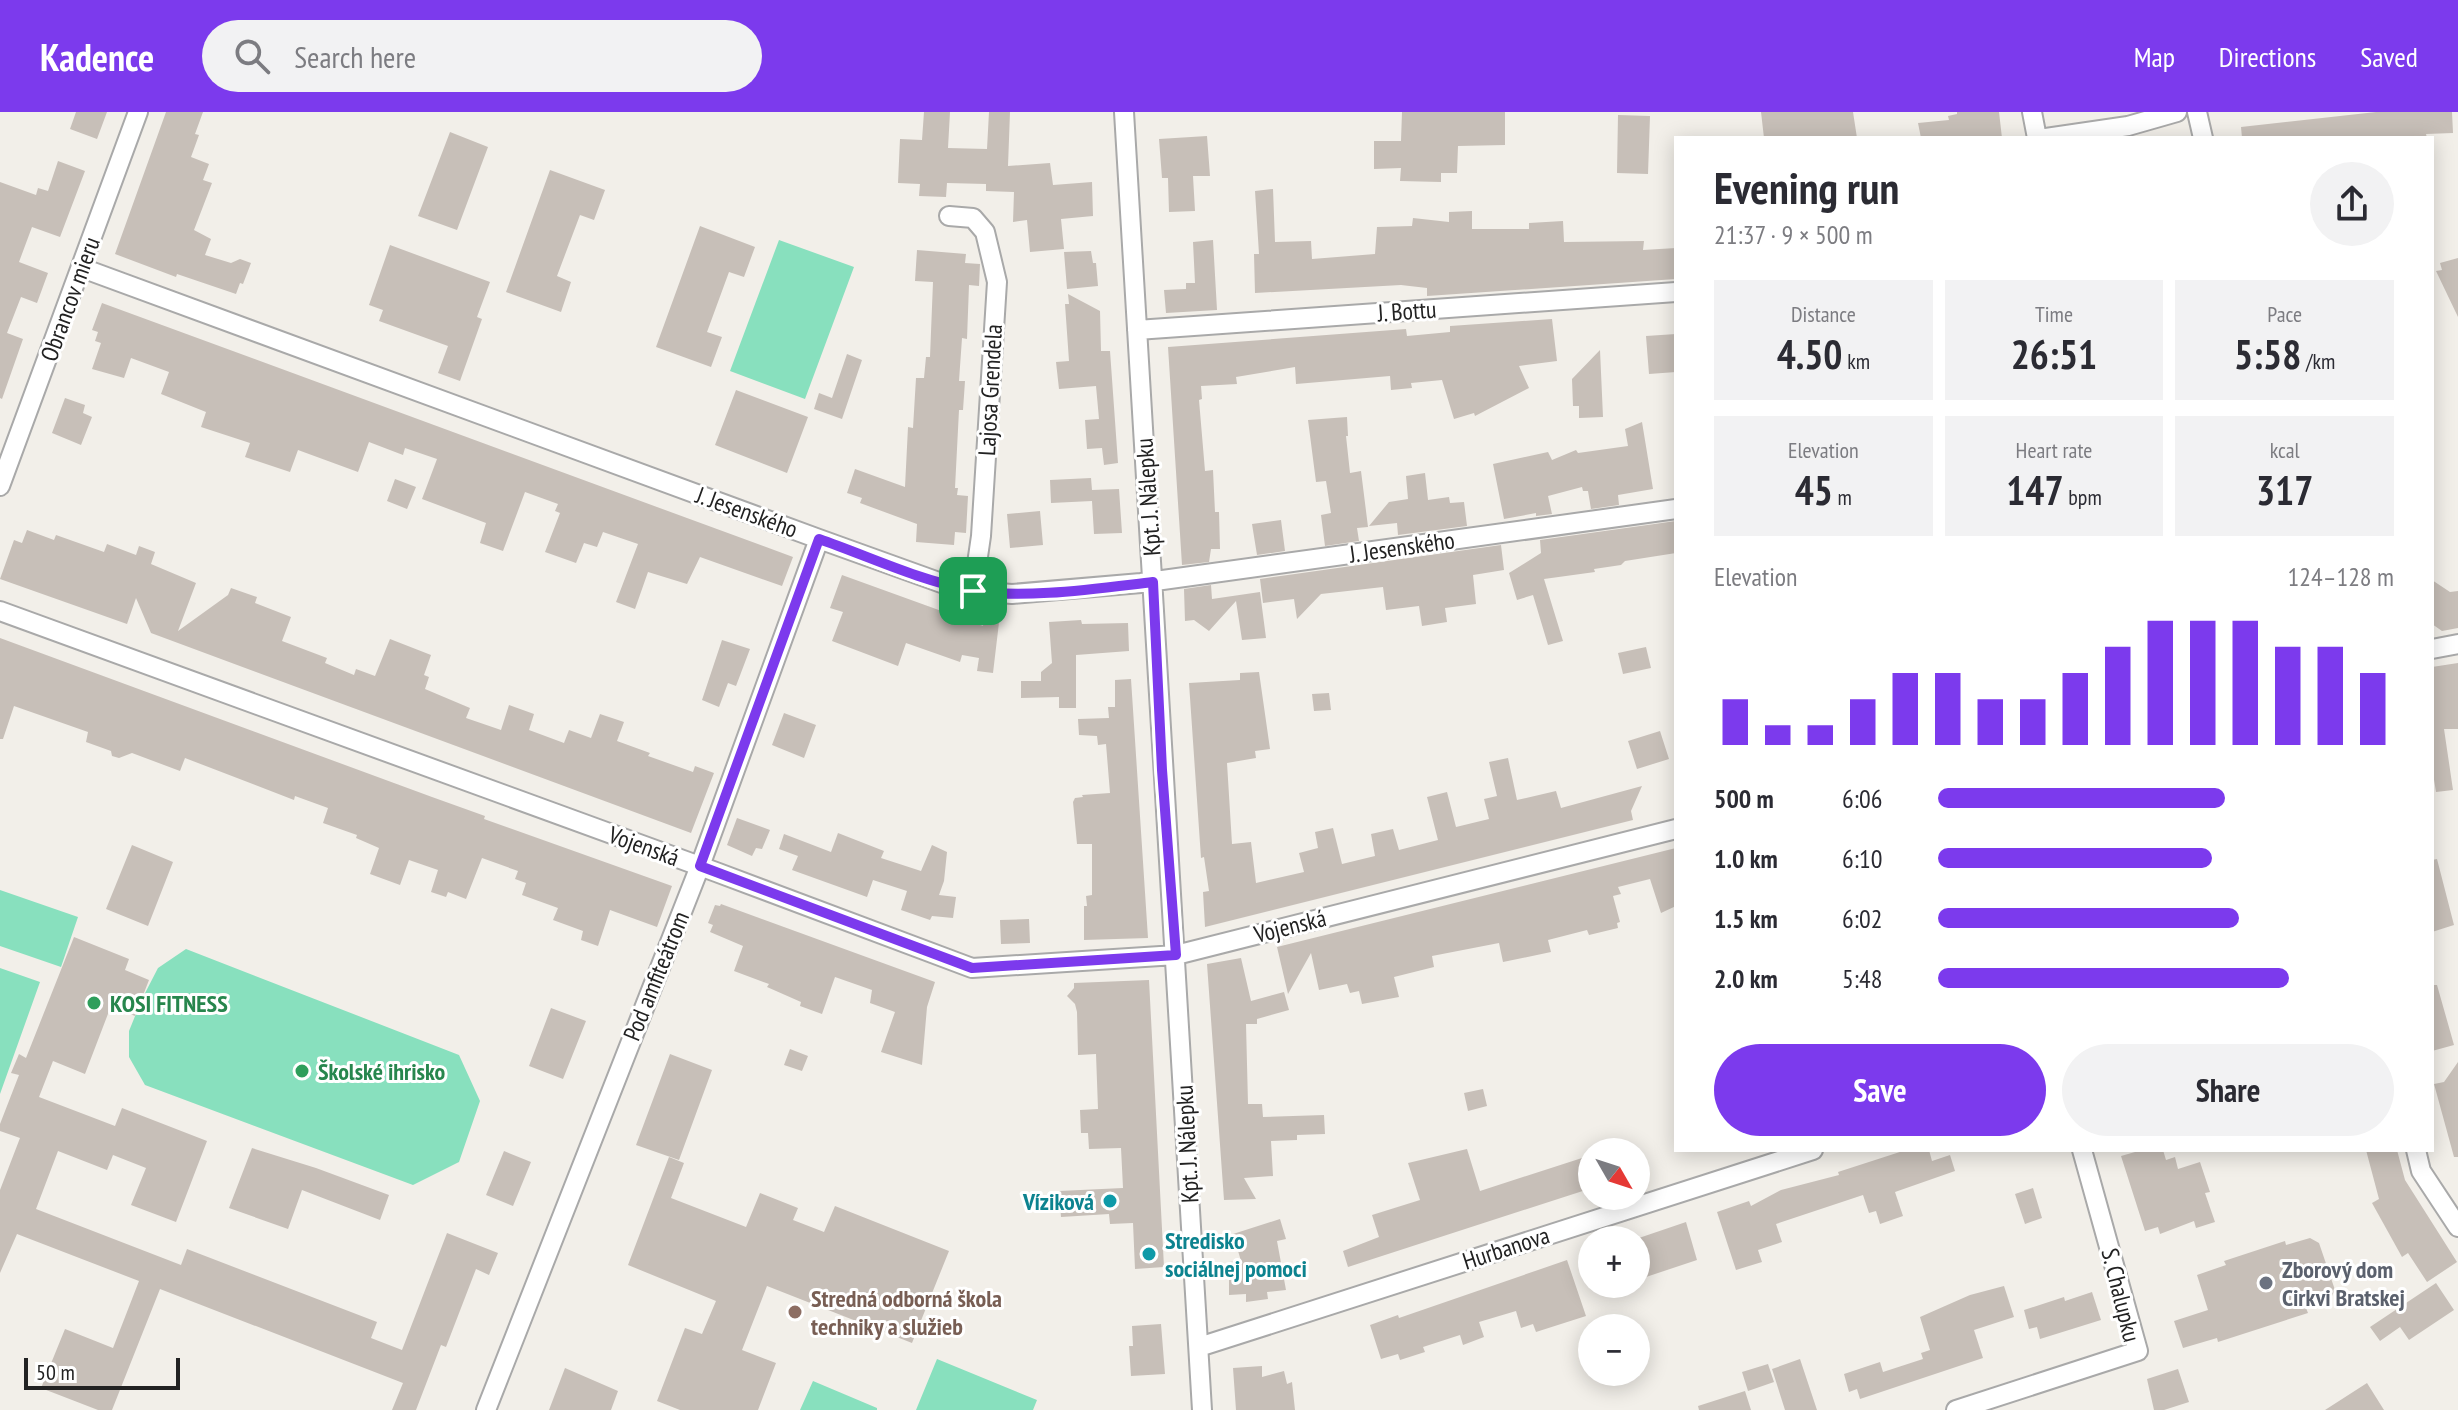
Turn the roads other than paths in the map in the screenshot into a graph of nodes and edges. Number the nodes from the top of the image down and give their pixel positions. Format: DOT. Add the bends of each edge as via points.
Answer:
graph roads {
  1 [pos="138,112"];
  2 [pos="1124,112"];
  3 [pos="2032,112"];
  4 [pos="2177,112"];
  5 [pos="2197,112"];
  6 [pos="2037,136"];
  7 [pos="2060,136"];
  8 [pos="2203,136"];
  9 [pos="949,216"];
  10 [pos="82,268"];
  11 [pos="1674,292"];
  12 [pos="1137,330"];
  13 [pos="0,486"];
  14 [pos="1674,509"];
  15 [pos="819,539"];
  16 [pos="1153,582"];
  17 [pos="973,591"];
  18 [pos="0,611"];
  19 [pos="2458,644"];
  20 [pos="2434,649"];
  21 [pos="1674,830"];
  22 [pos="700,866"];
  23 [pos="1176,955"];
  24 [pos="1807,1152"];
  25 [pos="2083,1152"];
  26 [pos="2416,1152"];
  27 [pos="2458,1227"];
  28 [pos="1199,1347"];
  29 [pos="486,1410"];
  30 [pos="1202,1410"];
  31 [pos="1956,1410"];
  1 -- 10 [label="street, Obrancov mieru"];
  2 -- 12 [label="street, Kpt. J. Nálepku"];
  3 -- 6 [label="street"];
  4 -- 7 [label="street"];
  5 -- 8 [label="street"];
  9 -- 17 [label="street, Lajosa Grendela" via="973,218 985,232 997,282"];
  10 -- 13 [label="street, Obrancov mieru"];
  10 -- 15 [label="street, J. Jesenského"];
  11 -- 12 [label="street, J. Bottu"];
  12 -- 16 [label="street, Kpt. J. Nálepku"];
  14 -- 16 [label="street, J. Jesenského"];
  15 -- 17 [label="street, J. Jesenského"];
  15 -- 22 [label="street, Pod amfiteátrom"];
  16 -- 17 [label="street, J. Jesenského" via="1012,594"];
  16 -- 23 [label="street, Kpt. J. Nálepku"];
  18 -- 22 [label="street, Vojenská"];
  19 -- 20 [label="street"];
  21 -- 23 [label="street, Vojenská"];
  22 -- 23 [label="street, Vojenská" via="972,968"];
  22 -- 29 [label="street, Pod amfiteátrom"];
  23 -- 28 [label="street, Kpt. J. Nálepku"];
  24 -- 28 [label="street, Hurbanova"];
  25 -- 31 [label="street, S. Chalupku" via="2138,1351"];
  26 -- 27 [label="street" via="2421,1171"];
  28 -- 30 [label="street, Kpt. J. Nálepku"];
}
